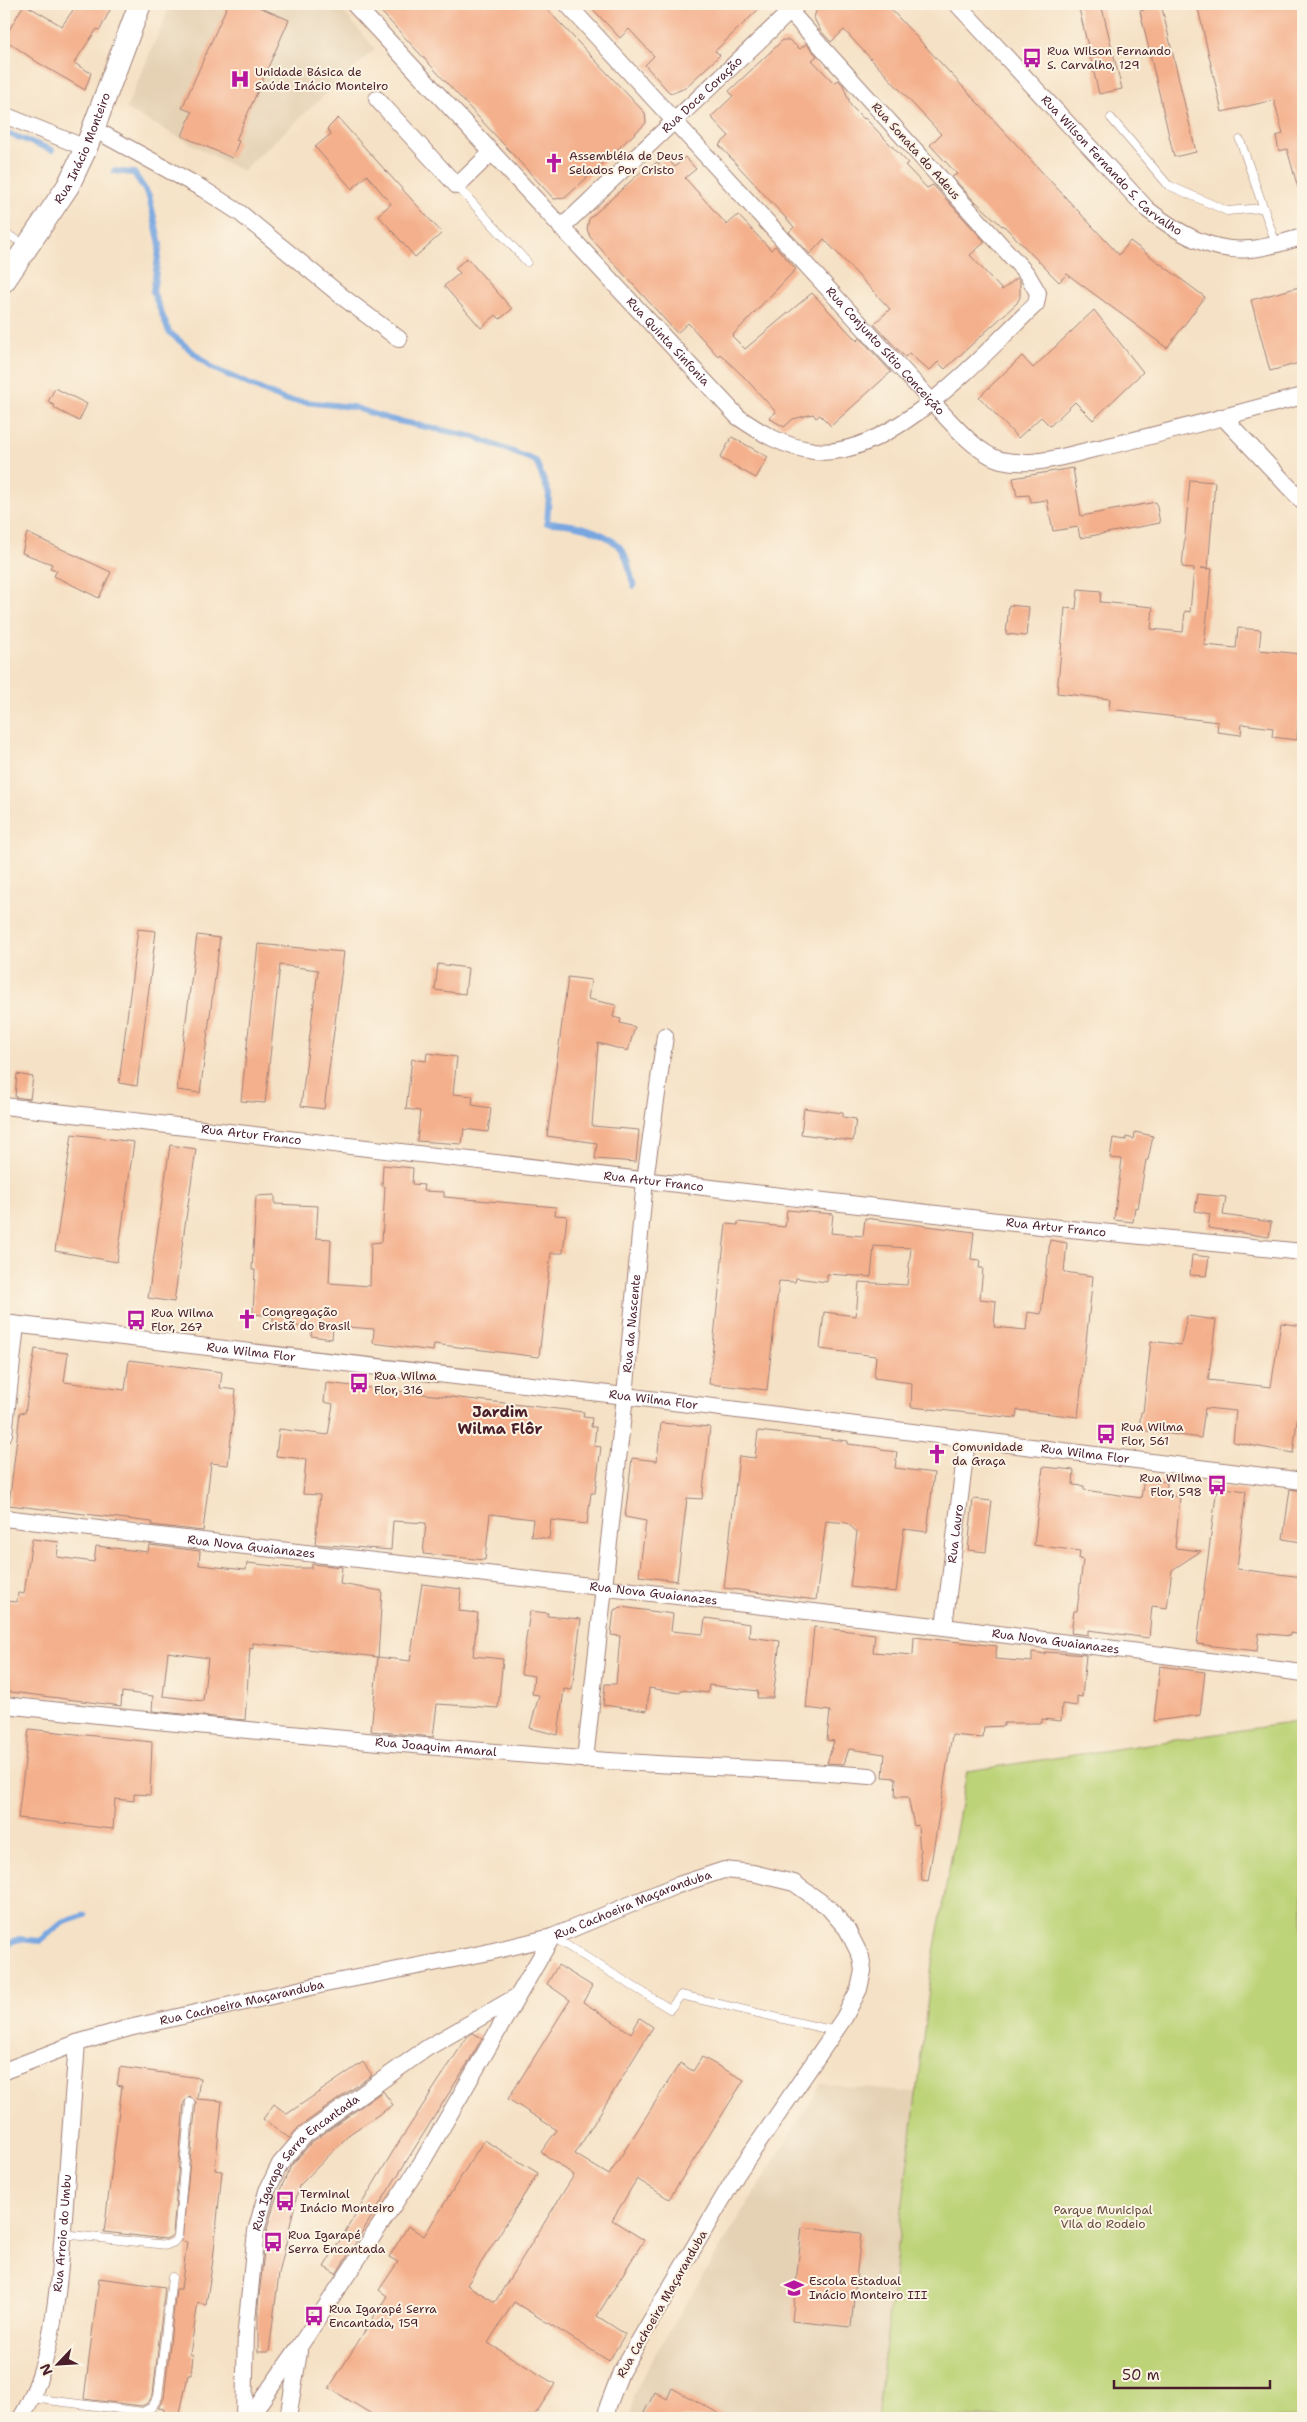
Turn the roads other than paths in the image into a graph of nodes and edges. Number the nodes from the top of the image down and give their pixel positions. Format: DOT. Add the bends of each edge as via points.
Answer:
graph roads {
  1 [pos="140,4"];
  2 [pos="354,4"];
  3 [pos="568,4"];
  4 [pos="957,4"];
  5 [pos="790,6"];
  6 [pos="377,99"];
  7 [pos="4,115"];
  8 [pos="1111,118"];
  9 [pos="675,119"];
  10 [pos="89,138"];
  11 [pos="1240,140"];
  12 [pos="492,152"];
  13 [pos="457,186"];
  14 [pos="1263,208"];
  15 [pos="561,228"];
  16 [pos="4,233"];
  17 [pos="1303,237"];
  18 [pos="1276,244"];
  19 [pos="29,246"];
  20 [pos="527,262"];
  21 [pos="4,281"];
  22 [pos="1036,304"];
  23 [pos="399,338"];
  24 [pos="1303,396"];
  25 [pos="932,402"];
  26 [pos="1223,417"];
  27 [pos="1303,502"];
  28 [pos="665,1036"];
  29 [pos="4,1106"];
  30 [pos="645,1180"];
  31 [pos="1303,1252"];
  32 [pos="10,1324"];
  33 [pos="625,1396"];
  34 [pos="4,1434"];
  35 [pos="967,1440"];
  36 [pos="1303,1480"];
  37 [pos="4,1518"];
  38 [pos="605,1587"];
  39 [pos="944,1627"];
  40 [pos="1303,1673"];
  41 [pos="4,1705"];
  42 [pos="585,1760"];
  43 [pos="870,1776"];
  44 [pos="552,1937"];
  45 [pos="517,1996"];
  46 [pos="835,2031"];
  47 [pos="77,2043"];
  48 [pos="4,2071"];
  49 [pos="190,2102"];
  50 [pos="62,2234"];
  51 [pos="172,2277"];
  52 [pos="300,2348"];
  53 [pos="32,2398"];
  54 [pos="21,2418"];
  55 [pos="244,2418"];
  56 [pos="249,2418"];
  57 [pos="288,2418"];
  58 [pos="606,2418"];
  1 -- 10 [label="street, Rua Inácio Monteiro"];
  2 -- 12 [label="street, Rua Quinta Sinfonia"];
  3 -- 9 [label="street, Rua Conjunto Sítio Conceição"];
  4 -- 18 [label="street, Rua Wilson Fernando S. Carvalho" via="1148,210 1176,232 1209,245 1249,250"];
  5 -- 9 [label="street, Rua Doce Coração"];
  5 -- 22 [label="street, Rua Sonata do Adeus" via="1027,274 1038,293"];
  6 -- 13 [label="street"];
  7 -- 10 [label="street"];
  8 -- 14 [label="lane" via="1168,185 1227,211"];
  9 -- 15 [label="street, Rua Doce Coração"];
  9 -- 25 [label="street, Rua Conjunto Sítio Conceição"];
  10 -- 19 [label="street, Rua Inácio Monteiro" via="68,186"];
  10 -- 23 [label="street" via="203,189 240,212 344,298"];
  11 -- 14 [label="lane"];
  12 -- 13 [label="street"];
  12 -- 15 [label="street, Rua Quinta Sinfonia"];
  13 -- 20 [label="lane"];
  14 -- 18 [label="lane"];
  15 -- 25 [label="street, Rua Quinta Sinfonia" via="738,418 774,441 814,451 847,449 877,437"];
  16 -- 19 [label="lane"];
  17 -- 18 [label="street, Rua Wilson Fernando S. Carvalho"];
  19 -- 21 [label="street, Rua Inácio Monteiro"];
  22 -- 25 [label="street, Rua Quinta Sinfonia"];
  24 -- 26 [label="street, Rua Conjunto Sítio Conceição"];
  25 -- 26 [label="street, Rua Conjunto Sítio Conceição" via="987,454 1010,462 1043,461"];
  26 -- 27 [label="street"];
  28 -- 30 [label="street, Rua da Nascente"];
  29 -- 30 [label="street, Rua Artur Franco"];
  30 -- 31 [label="street, Rua Artur Franco" via="1040,1226"];
  30 -- 33 [label="street, Rua da Nascente"];
  32 -- 33 [label="street, Rua Wilma Flor"];
  32 -- 34 [label="street"];
  33 -- 35 [label="street, Rua Wilma Flor"];
  33 -- 38 [label="street, Rua da Nascente"];
  35 -- 36 [label="street, Rua Wilma Flor"];
  35 -- 39 [label="street, Rua Lauro"];
  37 -- 38 [label="street, Rua Nova Guaianazes"];
  38 -- 39 [label="street, Rua Nova Guaianazes"];
  38 -- 42 [label="street, Rua da Nascente"];
  39 -- 40 [label="street, Rua Nova Guaianazes"];
  41 -- 42 [label="street, Rua Joaquim Amaral"];
  42 -- 43 [label="street, Rua Joaquim Amaral" via="792,1769"];
  44 -- 45 [label="street, Rua Igarape Serra Encantada"];
  44 -- 46 [label="lane" via="670,2009 681,1995"];
  44 -- 46 [label="street, Rua Cachoeira Maçaranduba" via="675,1886 724,1870 794,1883 839,1918 856,1943 861,1958 863,1971 859,1989"];
  44 -- 47 [label="street, Rua Cachoeira Maçaranduba" via="310,1987"];
  45 -- 52 [label="street, Rua Igarape Serra Encantada" via="422,2162"];
  45 -- 55 [label="street, Rua Igarape Serra Encantada" via="427,2048 306,2135 280,2164 267,2191 256,2231 246,2330"];
  46 -- 58 [label="street, Rua Cachoeira Maçaranduba" via="737,2174 621,2372"];
  47 -- 48 [label="street, Rua Cachoeira Maçaranduba"];
  47 -- 50 [label="street, Rua Arroio do Umbu"];
  49 -- 50 [label="lane" via="178,2236 174,2242 167,2245"];
  50 -- 53 [label="street, Rua Arroio do Umbu" via="60,2270 44,2363"];
  51 -- 53 [label="lane" via="158,2397 152,2407 143,2412"];
  52 -- 56 [label="street, Rua Igarape Serra Encantada"];
  52 -- 57 [label="street"];
  53 -- 54 [label="street, Rua Arroio do Umbu"];
}
